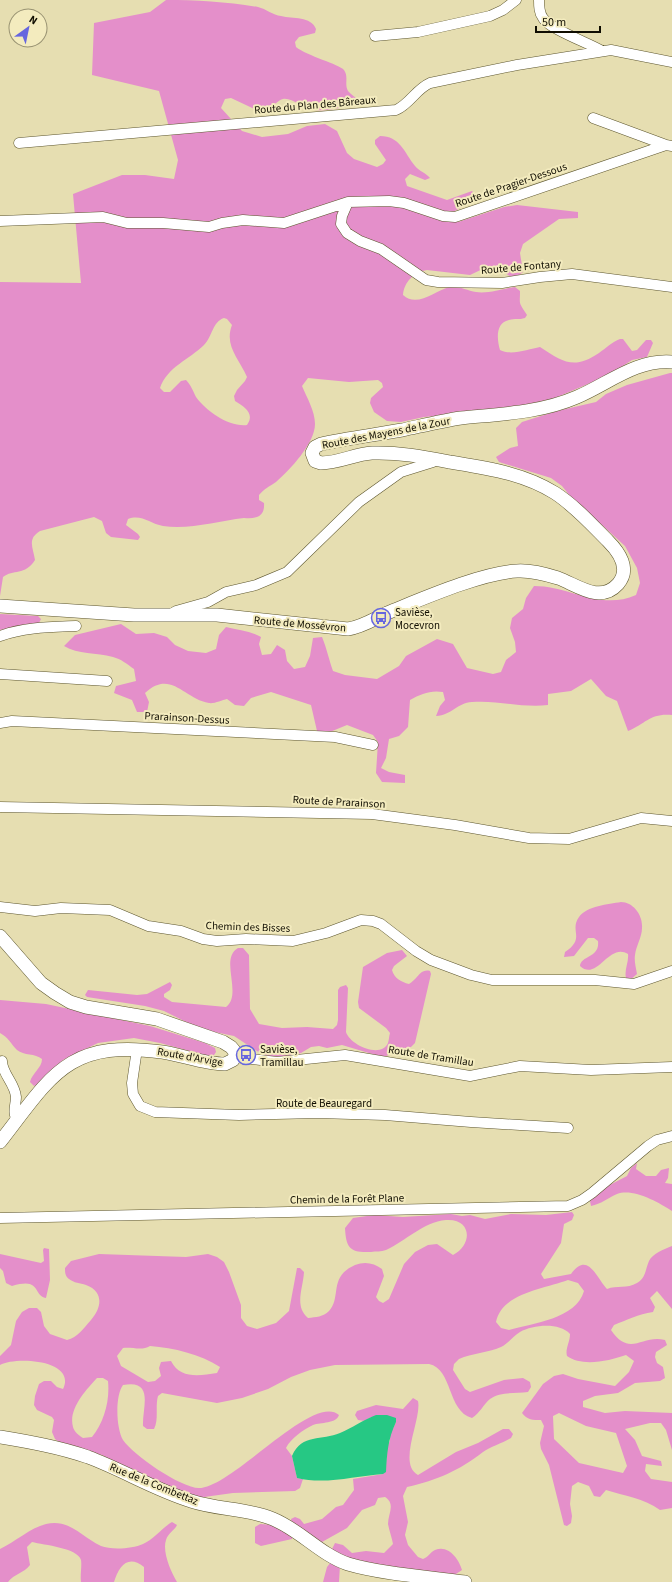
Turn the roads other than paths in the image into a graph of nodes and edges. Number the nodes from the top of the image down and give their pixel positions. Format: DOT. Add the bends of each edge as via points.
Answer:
graph roads {
  1 [pos="516,0"];
  2 [pos="539,0"];
  3 [pos="375,36"];
  4 [pos="602,51"];
  5 [pos="672,62"];
  6 [pos="593,118"];
  7 [pos="19,143"];
  8 [pos="669,145"];
  9 [pos="348,202"];
  10 [pos="0,221"];
  11 [pos="672,287"];
  12 [pos="672,362"];
  13 [pos="436,459"];
  14 [pos="521,477"];
  15 [pos="0,606"];
  16 [pos="172,615"];
  17 [pos="76,626"];
  18 [pos="0,636"];
  19 [pos="0,674"];
  20 [pos="108,681"];
  21 [pos="0,723"];
  22 [pos="373,745"];
  23 [pos="0,807"];
  24 [pos="672,821"];
  25 [pos="0,907"];
  26 [pos="0,936"];
  27 [pos="672,971"];
  28 [pos="137,1049"];
  29 [pos="235,1057"];
  30 [pos="2,1061"];
  31 [pos="672,1067"];
  32 [pos="17,1119"];
  33 [pos="568,1128"];
  34 [pos="672,1136"];
  35 [pos="0,1142"];
  36 [pos="0,1218"];
  37 [pos="0,1437"];
  38 [pos="465,1582"];
  1 -- 3 [label="street" via="490,16 418,32"];
  2 -- 4 [label="street, Route du Plan des Bâreaux" via="543,18 552,27"];
  4 -- 5 [label="street, Route du Plan des Bâreaux" via="622,51"];
  4 -- 7 [label="street, Route du Plan des Bâreaux" via="430,83 405,106 396,110"];
  6 -- 8 [label="street"];
  8 -- 9 [label="street, Route de Pragier-Dessous" via="455,217 443,216 404,203"];
  9 -- 10 [label="street, Route de Pragier-Dessous" via="284,223 243,220 209,227 127,223 103,217"];
  9 -- 11 [label="street, Route de Fontany" via="341,224 347,232 360,241 381,249 426,280 502,283 572,274"];
  12 -- 13 [label="street, Route des Mayens de la Zour" via="637,367 564,402 509,414 461,418 326,443 315,447 312,455 315,461 321,463 371,453"];
  13 -- 14 [label="street, Route des Mayens de la Zour"];
  13 -- 16 [label="street" via="401,472 368,496 340,519 287,572 226,592 208,602 176,611"];
  14 -- 16 [label="street, Route de Mossévron" via="559,496 615,548 624,568 618,584 606,592 596,593 546,574 510,571 453,588 348,629 217,615"];
  15 -- 16 [label="street, Route de Mossévron"];
  17 -- 18 [label="street" via="44,627"];
  19 -- 20 [label="street"];
  21 -- 22 [label="street, Prarainson-Dessus" via="12,721 335,737"];
  23 -- 24 [label="street, Route de Prarainson" via="372,814 529,838 569,839 641,818"];
  25 -- 27 [label="street, Chemin des Bisses" via="31,911 61,908 110,910 148,926 221,941 293,941 326,933 361,920 373,921 431,960 492,980 594,980 634,984"];
  26 -- 29 [label="street, Route d'Arvige" via="41,983 63,998 86,1007 157,1018 227,1044 235,1051"];
  28 -- 29 [label="street, Route d'Arvige" via="178,1054 220,1064 228,1063"];
  28 -- 32 [label="street, Route d'Arvige" via="102,1051 72,1062 48,1081"];
  28 -- 33 [label="street, Route de Beauregard" via="133,1094 140,1106 155,1112 385,1115"];
  29 -- 31 [label="street, Route de Tramillau" via="277,1062 345,1055 470,1076 520,1066 591,1070"];
  30 -- 32 [label="street" via="3,1069 16,1093 14,1116"];
  32 -- 35 [label="street, Route d'Arvige"];
  34 -- 36 [label="street, Chemin de la Forêt Plane" via="657,1140 648,1146 592,1193 568,1206"];
  37 -- 38 [label="street, Rue de la Combettaz" via="44,1444 87,1457 191,1501 268,1517 284,1524 347,1563"];
}
